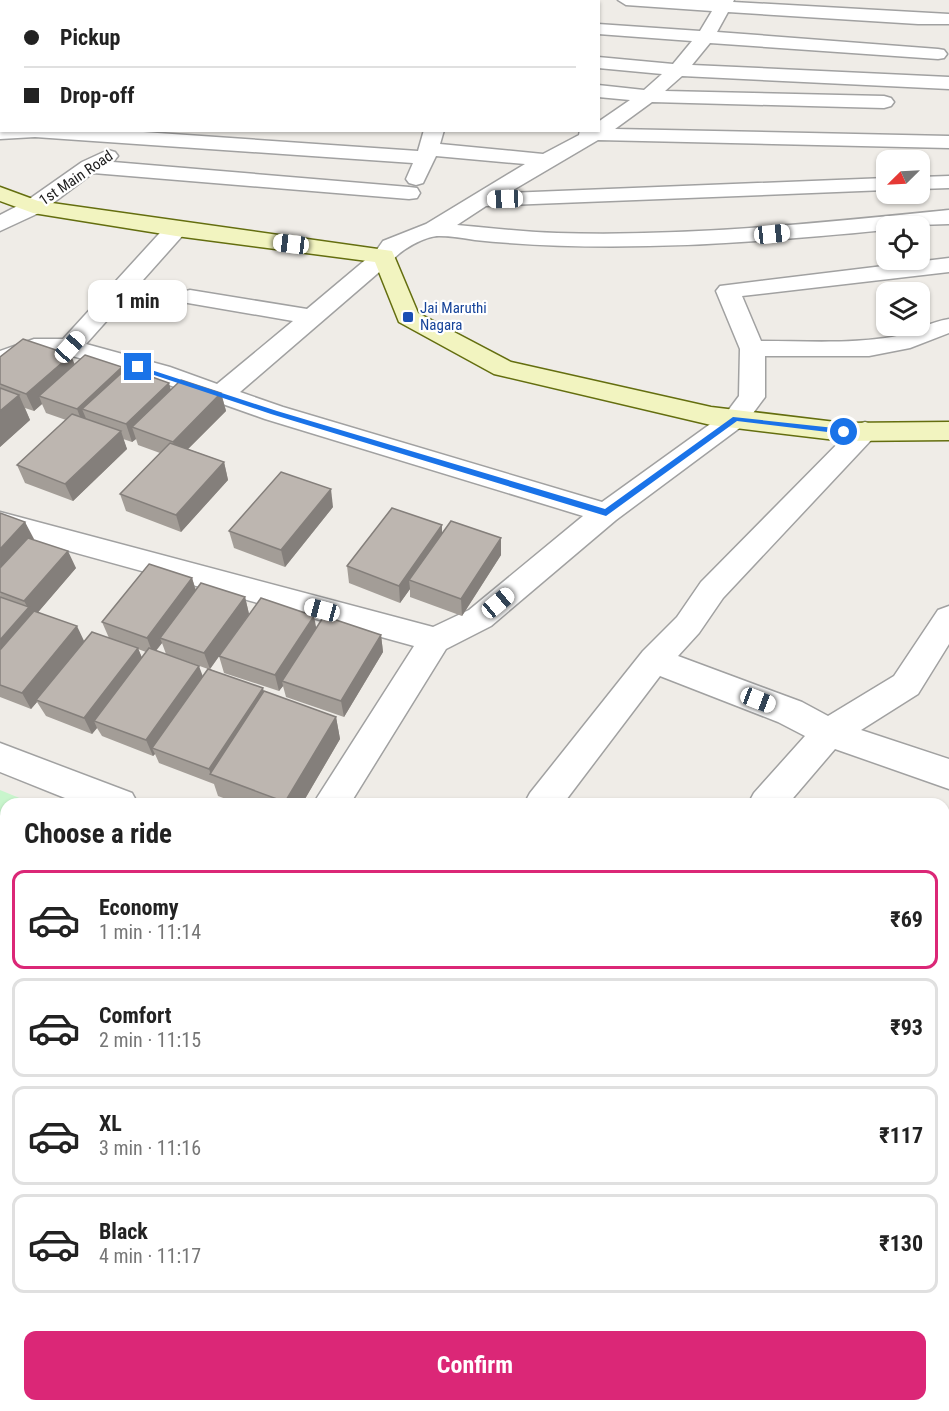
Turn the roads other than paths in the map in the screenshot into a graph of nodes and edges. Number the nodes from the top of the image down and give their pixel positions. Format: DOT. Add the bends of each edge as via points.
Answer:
graph roads {
  1 [pos="626,0"];
  2 [pos="902,0"];
  3 [pos="724,4"];
  4 [pos="918,19"];
  5 [pos="949,19"];
  6 [pos="600,29"];
  7 [pos="707,36"];
  8 [pos="600,62"];
  9 [pos="678,70"];
  10 [pos="945,70"];
  11 [pos="600,91"];
  12 [pos="648,96"];
  13 [pos="903,103"];
  14 [pos="600,130"];
  15 [pos="18,132"];
  16 [pos="62,132"];
  17 [pos="574,132"];
  18 [pos="598,132"];
  19 [pos="0,133"];
  20 [pos="595,134"];
  21 [pos="145,135"];
  22 [pos="949,142"];
  23 [pos="429,146"];
  24 [pos="546,160"];
  25 [pos="89,166"];
  26 [pos="949,182"];
  27 [pos="930,183"];
  28 [pos="876,184"];
  29 [pos="0,193"];
  30 [pos="409,193"];
  31 [pos="482,200"];
  32 [pos="33,207"];
  33 [pos="949,217"];
  34 [pos="0,224"];
  35 [pos="176,229"];
  36 [pos="434,229"];
  37 [pos="387,251"];
  38 [pos="949,264"];
  39 [pos="190,297"];
  40 [pos="314,317"];
  41 [pos="949,326"];
  42 [pos="70,347"];
  43 [pos="752,349"];
  44 [pos="0,360"];
  45 [pos="221,394"];
  46 [pos="736,418"];
  47 [pos="865,431"];
  48 [pos="949,432"];
  49 [pos="606,513"];
  50 [pos="0,522"];
  51 [pos="949,618"];
  52 [pos="435,640"];
  53 [pos="654,660"];
  54 [pos="829,733"];
  55 [pos="0,757"];
  56 [pos="949,774"];
  57 [pos="105,798"];
  58 [pos="335,798"];
  59 [pos="547,798"];
  60 [pos="771,798"];
  1 -- 3 [label="street"];
  2 -- 4 [label="street"];
  3 -- 4 [label="street"];
  3 -- 7 [label="street"];
  4 -- 5 [label="street"];
  4 -- 10 [label="street"];
  6 -- 7 [label="street"];
  7 -- 9 [label="street"];
  7 -- 10 [label="street"];
  8 -- 9 [label="street"];
  9 -- 10 [label="street"];
  9 -- 12 [label="street"];
  11 -- 12 [label="street"];
  12 -- 13 [label="street"];
  12 -- 14 [label="street"];
  15 -- 19 [label="street"];
  16 -- 21 [label="street"];
  17 -- 20 [label="street"];
  18 -- 20 [label="street"];
  20 -- 22 [label="street"];
  20 -- 24 [label="street"];
  21 -- 23 [label="street"];
  21 -- 25 [label="street, 1st Main Road"];
  23 -- 24 [label="street"];
  23 -- 30 [label="street"];
  24 -- 31 [label="street"];
  25 -- 30 [label="street"];
  25 -- 32 [label="street, 1st Main Road"];
  26 -- 27 [label="street"];
  28 -- 31 [label="street"];
  29 -- 32 [label="street"];
  30 -- 37 [label="street"];
  31 -- 36 [label="street"];
  32 -- 34 [label="street, 1st Main Road"];
  32 -- 35 [label="street"];
  33 -- 36 [label="street" via="772,234 681,238 573,240"];
  35 -- 37 [label="street"];
  35 -- 42 [label="street"];
  36 -- 37 [label="street"];
  37 -- 40 [label="street"];
  37 -- 46 [label="street" via="408,317 502,368 711,416"];
  38 -- 43 [label="street" via="728,291"];
  39 -- 40 [label="street"];
  40 -- 45 [label="street"];
  41 -- 43 [label="street" via="901,343 868,348"];
  42 -- 44 [label="street" via="34,347"];
  42 -- 45 [label="street"];
  43 -- 46 [label="street" via="752,397"];
  45 -- 49 [label="street"];
  46 -- 47 [label="street" via="844,432"];
  46 -- 49 [label="street"];
  47 -- 48 [label="street"];
  47 -- 53 [label="street" via="712,590 688,625"];
  49 -- 52 [label="street" via="480,618"];
  50 -- 52 [label="street"];
  51 -- 54 [label="street" via="906,685"];
  52 -- 58 [label="street"];
  53 -- 54 [label="street" via="790,712"];
  53 -- 59 [label="street"];
  54 -- 56 [label="street"];
  54 -- 60 [label="street"];
  55 -- 57 [label="street"];
}
